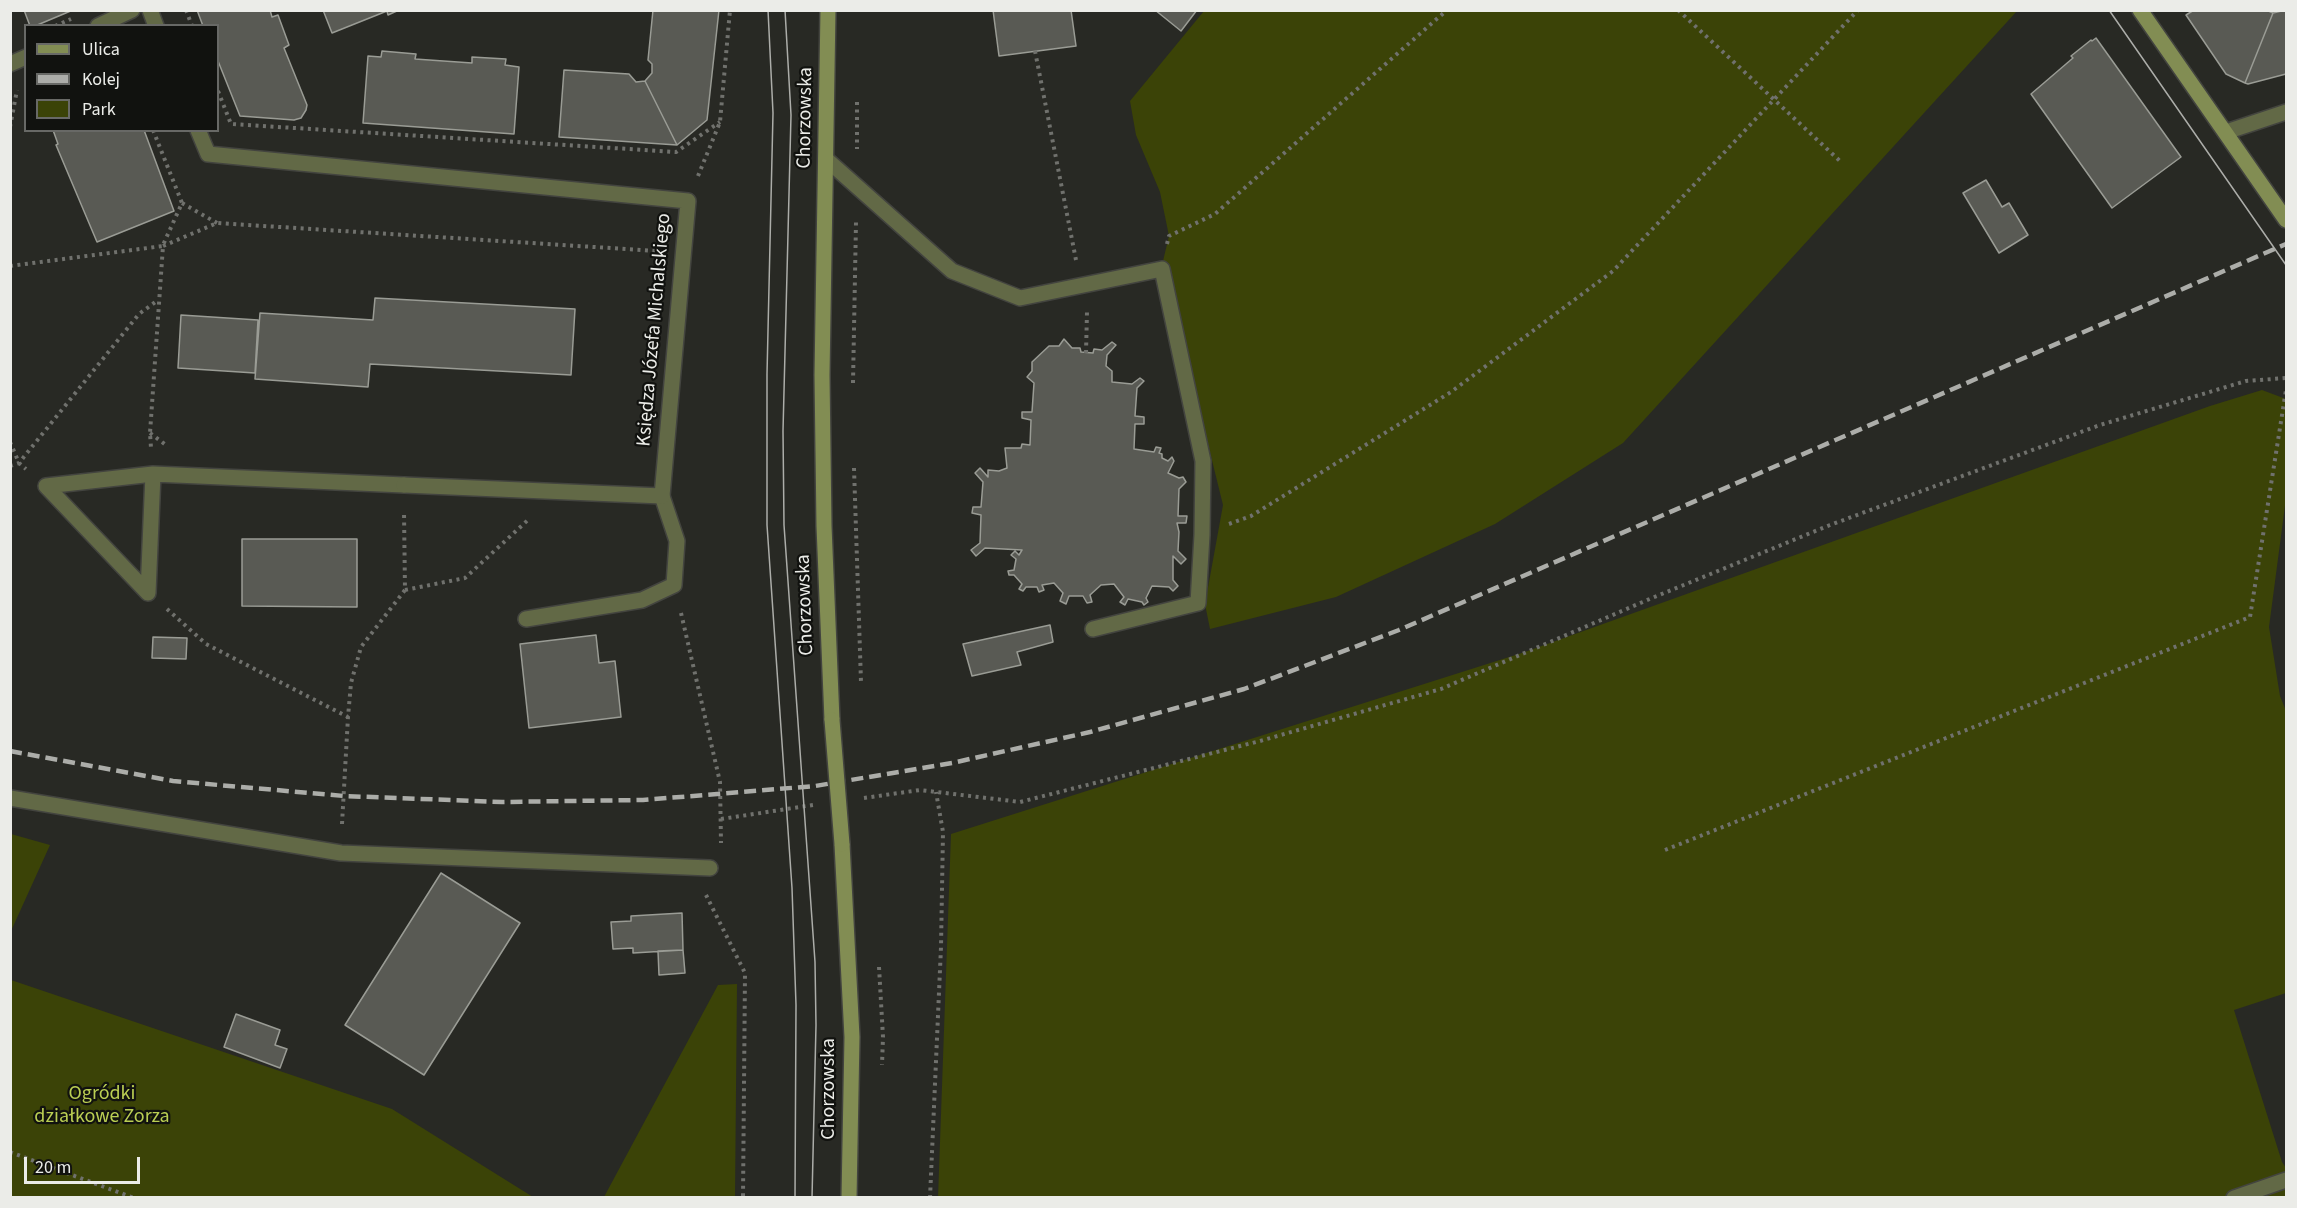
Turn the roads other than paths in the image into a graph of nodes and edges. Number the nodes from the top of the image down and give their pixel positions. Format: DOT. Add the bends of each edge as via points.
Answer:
graph roads {
  1 [pos="132,10"];
  2 [pos="828,10"];
  3 [pos="2140,10"];
  4 [pos="102,24"];
  5 [pos="24,58"];
  6 [pos="10,64"];
  7 [pos="2286,112"];
  8 [pos="199,132"];
  9 [pos="2226,132"];
  10 [pos="826,159"];
  11 [pos="2286,220"];
  12 [pos="153,474"];
  13 [pos="662,496"];
  14 [pos="526,619"];
  15 [pos="1093,628"];
  16 [pos="10,798"];
  17 [pos="710,868"];
  18 [pos="2286,1180"];
  19 [pos="849,1197"];
  20 [pos="2234,1197"];
  1 -- 4 [label="street"];
  2 -- 10 [label="street, Chorzowska"];
  3 -- 9 [label="street"];
  5 -- 6 [label="street"];
  7 -- 9 [label="street"];
  8 -- 13 [label="street, Księdza Józefa Michalskiego" via="208,154 688,201"];
  9 -- 11 [label="street"];
  10 -- 15 [label="street" via="952,272 1020,298 1162,268 1203,461 1198,603"];
  10 -- 19 [label="street, Chorzowska, bridge" via="823,474 832,720 852,1037"];
  12 -- 12 [label="street" via="46,486 148,593"];
  12 -- 13 [label="street"];
  13 -- 14 [label="street" via="677,541 674,585 642,600"];
  16 -- 17 [label="street" via="341,853"];
  18 -- 20 [label="street"];
}
